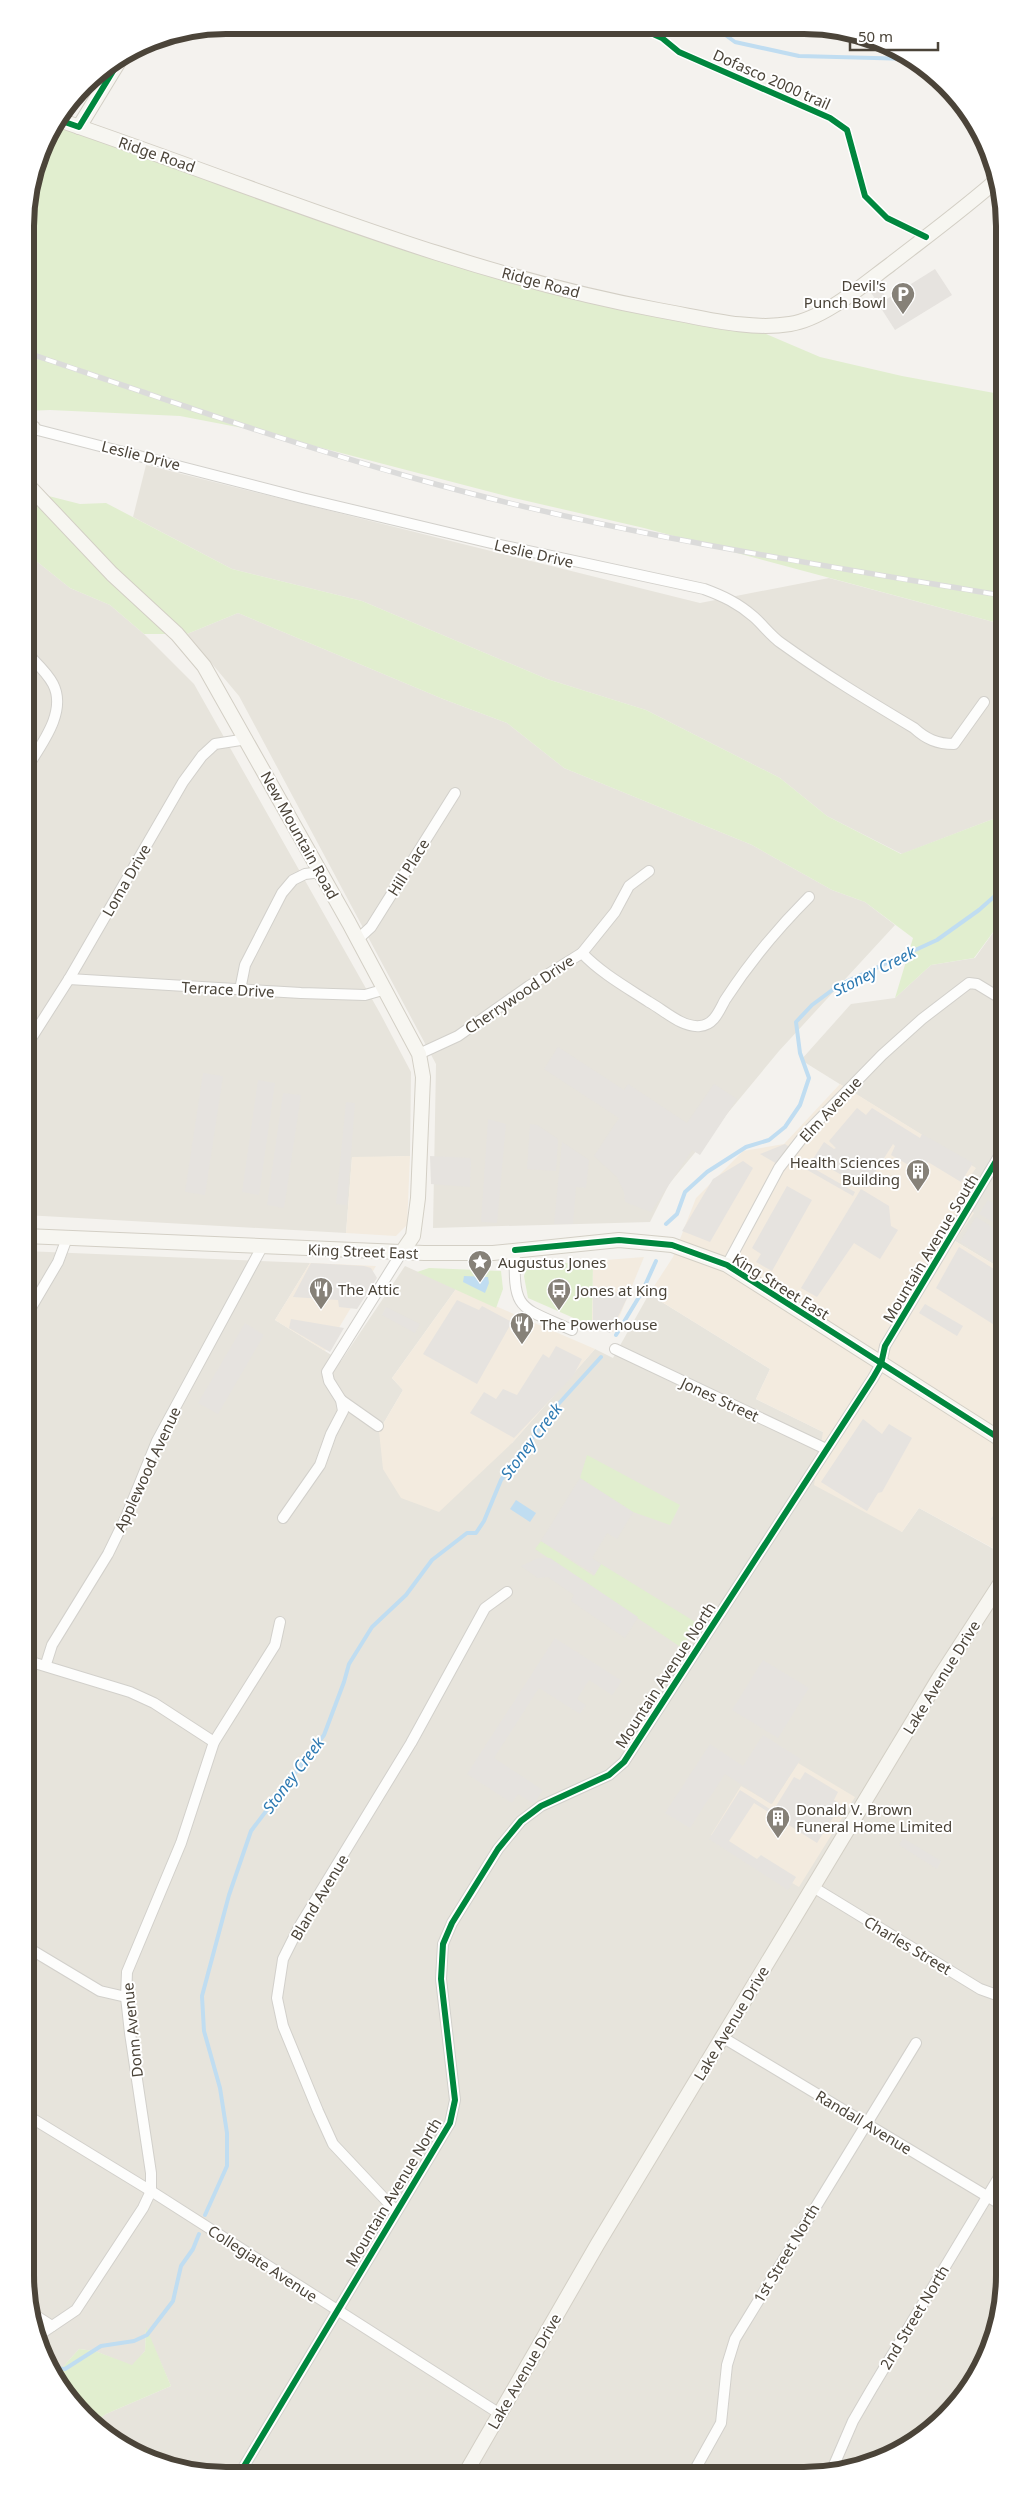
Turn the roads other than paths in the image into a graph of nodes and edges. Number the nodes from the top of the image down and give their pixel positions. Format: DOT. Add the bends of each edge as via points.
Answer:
graph roads {
  1 [pos="113,70"];
  2 [pos="64,122"];
  3 [pos="79,127"];
  4 [pos="992,184"];
  5 [pos="34,430"];
  6 [pos="34,492"];
  7 [pos="34,661"];
  8 [pos="984,702"];
  9 [pos="247,739"];
  10 [pos="34,754"];
  11 [pos="455,793"];
  12 [pos="649,871"];
  13 [pos="321,872"];
  14 [pos="809,897"];
  15 [pos="358,939"];
  16 [pos="582,953"];
  17 [pos="69,979"];
  18 [pos="386,989"];
  19 [pos="240,990"];
  20 [pos="996,996"];
  21 [pos="34,1034"];
  22 [pos="419,1054"];
  23 [pos="996,1161"];
  24 [pos="34,1236"];
  25 [pos="67,1238"];
  26 [pos="262,1247"];
  27 [pos="515,1250"];
  28 [pos="402,1252"];
  29 [pos="727,1265"];
  30 [pos="34,1303"];
  31 [pos="572,1330"];
  32 [pos="615,1348"];
  33 [pos="881,1364"];
  34 [pos="341,1400"];
  35 [pos="378,1426"];
  36 [pos="996,1436"];
  37 [pos="826,1449"];
  38 [pos="283,1518"];
  39 [pos="996,1590"];
  40 [pos="507,1592"];
  41 [pos="280,1622"];
  42 [pos="34,1662"];
  43 [pos="46,1664"];
  44 [pos="214,1742"];
  45 [pos="813,1887"];
  46 [pos="34,1951"];
  47 [pos="996,1994"];
  48 [pos="126,1997"];
  49 [pos="722,2037"];
  50 [pos="916,2044"];
  51 [pos="34,2120"];
  52 [pos="866,2123"];
  53 [pos="996,2182"];
  54 [pos="150,2191"];
  55 [pos="987,2196"];
  56 [pos="996,2202"];
  57 [pos="396,2211"];
  58 [pos="336,2311"];
  59 [pos="38,2317"];
  60 [pos="52,2326"];
  61 [pos="43,2333"];
  62 [pos="500,2414"];
  63 [pos="835,2465"];
  64 [pos="243,2467"];
  65 [pos="469,2467"];
  66 [pos="696,2467"];
  1 -- 3 [label="main road"];
  2 -- 3 [label="main road, Ridge Road"];
  3 -- 4 [label="main road, Ridge Road" via="457,260 619,303 730,322 770,325 792,324 845,297"];
  5 -- 8 [label="street, Leslie Drive" via="491,543 704,589 732,599 778,641 833,680 940,744 954,744"];
  6 -- 9 [label="main road, New Mountain Road" via="112,574 177,634 204,666"];
  7 -- 10 [label="street" via="53,683 57,698 55,717"];
  9 -- 13 [label="main road, New Mountain Road"];
  9 -- 17 [label="street, Loma Drive" via="215,744 202,756 183,782"];
  11 -- 15 [label="street, Hill Place" via="371,927"];
  12 -- 16 [label="street" via="629,886 615,912"];
  13 -- 15 [label="main road, New Mountain Road"];
  13 -- 19 [label="street" via="292,880 282,893 245,965"];
  14 -- 16 [label="street, Cherrywood Drive" via="782,923 713,1020 701,1026 687,1025 625,987"];
  15 -- 18 [label="main road, New Mountain Road"];
  16 -- 22 [label="street, Cherrywood Drive" via="458,1036"];
  17 -- 19 [label="street, Terrace Drive"];
  17 -- 21 [label="street, Loma Drive"];
  18 -- 19 [label="street, Terrace Drive" via="365,994"];
  18 -- 22 [label="main road, New Mountain Road"];
  20 -- 29 [label="street, Elm Avenue" via="970,983 922,1019 882,1055 806,1133 779,1168"];
  22 -- 28 [label="main road, New Mountain Road" via="423,1101 418,1198 413,1236"];
  23 -- 33 [label="street, Mountain Avenue South" via="885,1346"];
  24 -- 25 [label="main road, King Street East"];
  25 -- 26 [label="main road, King Street East"];
  25 -- 30 [label="street" via="58,1262"];
  26 -- 28 [label="main road, King Street East"];
  26 -- 43 [label="street, Applewood Avenue" via="157,1441 108,1554 52,1645"];
  27 -- 28 [label="main road, King Street East" via="492,1253"];
  27 -- 29 [label="main road, King Street East" via="619,1240 672,1245"];
  27 -- 31 [label="street" via="514,1288 520,1301 526,1309"];
  28 -- 34 [label="street" via="327,1372"];
  29 -- 33 [label="main road, King Street East"];
  32 -- 37 [label="street, Jones Street"];
  33 -- 36 [label="main road, King Street East"];
  33 -- 37 [label="street, Mountain Avenue North"];
  34 -- 35 [label="street"];
  34 -- 38 [label="street" via="343,1411 320,1465"];
  37 -- 57 [label="street, Mountain Avenue North" via="624,1762 609,1775 541,1806 521,1820 498,1849 452,1923 443,1944 441,1980 455,2100 450,2123"];
  39 -- 45 [label="main road, Lake Avenue Drive"];
  40 -- 57 [label="street, Bland Avenue" via="485,1608 411,1743 299,1927 283,1959 276,1998 283,2026 333,2144"];
  41 -- 44 [label="street, Donn Avenue" via="275,1645"];
  42 -- 43 [label="street"];
  43 -- 44 [label="street" via="107,1683 154,1703"];
  44 -- 48 [label="street, Donn Avenue" via="181,1843 127,1972"];
  45 -- 47 [label="street, Charles Street" via="972,1984"];
  45 -- 49 [label="main road, Lake Avenue Drive"];
  46 -- 48 [label="street" via="100,1991"];
  48 -- 54 [label="street, Donn Avenue" via="151,2173"];
  49 -- 52 [label="street, Randall Avenue"];
  49 -- 62 [label="main road, Lake Avenue Drive"];
  50 -- 52 [label="street, 1st Street North"];
  51 -- 54 [label="street, Collegiate Avenue"];
  52 -- 55 [label="street, Randall Avenue"];
  52 -- 66 [label="street, 1st Street North" via="735,2339 727,2365 721,2423"];
  53 -- 55 [label="street, 2nd Street North"];
  54 -- 58 [label="street, Collegiate Avenue"];
  54 -- 60 [label="street, Donn Avenue" via="143,2208 90,2292 76,2310"];
  55 -- 56 [label="street, Randall Avenue"];
  55 -- 63 [label="street, 2nd Street North" via="853,2421"];
  57 -- 58 [label="street, Mountain Avenue North"];
  58 -- 62 [label="street, Collegiate Avenue"];
  58 -- 64 [label="street, Mountain Avenue North"];
  59 -- 60 [label="street"];
  60 -- 61 [label="street, Donn Avenue"];
  62 -- 65 [label="main road, Lake Avenue Drive"];
}
